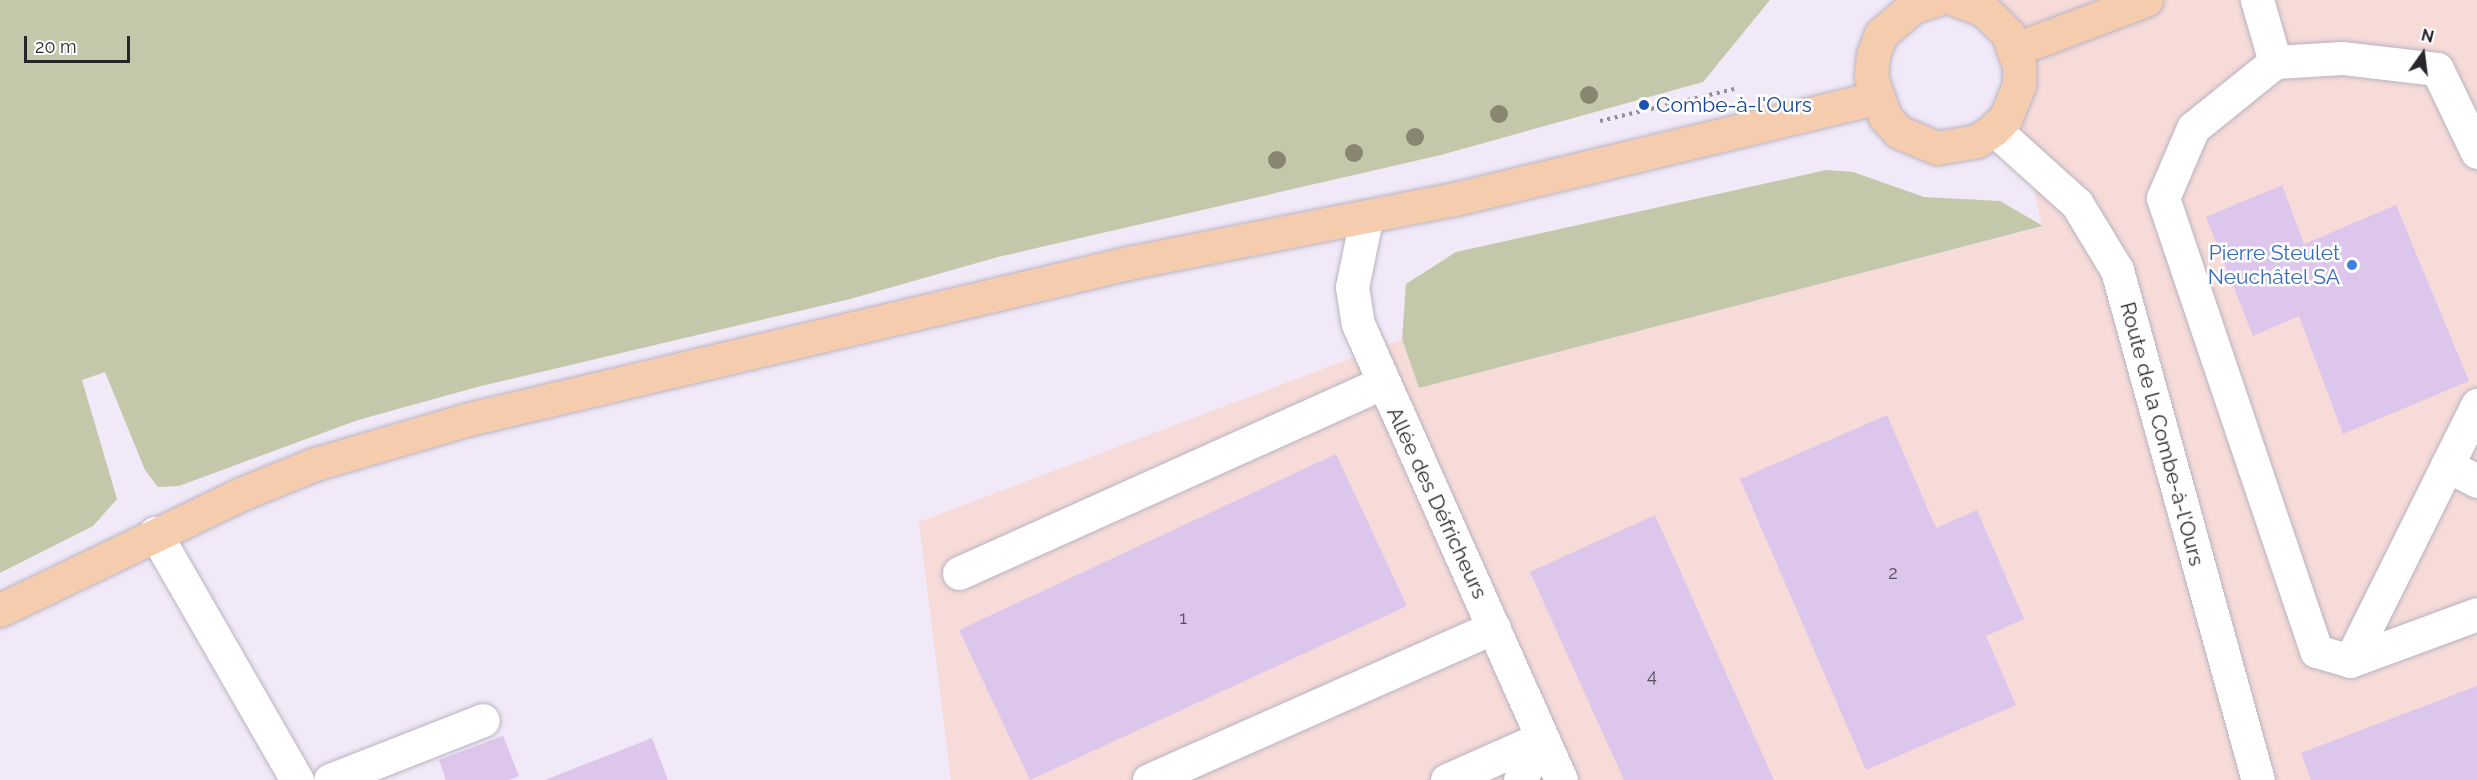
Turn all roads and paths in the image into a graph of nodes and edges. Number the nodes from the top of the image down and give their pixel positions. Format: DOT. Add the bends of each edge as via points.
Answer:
graph roads {
  1 [pos="1935,0"];
  2 [pos="1956,0"];
  3 [pos="2146,0"];
  4 [pos="2257,0"];
  5 [pos="2016,49"];
  6 [pos="2275,62"];
  7 [pos="1734,89"];
  8 [pos="1875,98"];
  9 [pos="1600,121"];
  10 [pos="1994,129"];
  11 [pos="2477,152"];
  12 [pos="1366,219"];
  13 [pos="1381,383"];
  14 [pos="2477,405"];
  15 [pos="2447,465"];
  16 [pos="2477,481"];
  17 [pos="155,533"];
  18 [pos="959,573"];
  19 [pos="0,610"];
  20 [pos="2477,614"];
  21 [pos="1494,627"];
  22 [pos="2350,661"];
  23 [pos="483,720"];
  24 [pos="1542,738"];
  25 [pos="297,780"];
  26 [pos="330,780"];
  27 [pos="1149,780"];
  28 [pos="1447,780"];
  29 [pos="1520,780"];
  30 [pos="1561,780"];
  31 [pos="2258,780"];
  1 -- 8 [label="main road" via="1914,6 1881,34 1870,77"];
  2 -- 5 [label="main road" via="1984,10 1998,21"];
  3 -- 5 [label="main road"];
  4 -- 6 [label="street"];
  5 -- 10 [label="main road" via="2019,84 2006,117"];
  6 -- 11 [label="street" via="2342,58 2436,69"];
  6 -- 22 [label="street" via="2193,128 2163,198 2316,651"];
  7 -- 9 [label="path"];
  8 -- 10 [label="main road" via="1899,132 1936,148 1977,141"];
  8 -- 12 [label="main road" via="1759,129"];
  10 -- 31 [label="street, Route de la Combe-à-l'Ours" via="2077,204 2117,270"];
  12 -- 13 [label="street, Allée des Défricheurs" via="1352,299"];
  12 -- 17 [label="main road" via="1290,229 1133,262 465,420 315,464"];
  13 -- 18 [label="street"];
  13 -- 21 [label="street, Allée des Défricheurs"];
  14 -- 15 [label="street"];
  15 -- 16 [label="street"];
  15 -- 22 [label="street"];
  17 -- 19 [label="main road"];
  17 -- 25 [label="street"];
  20 -- 22 [label="street"];
  21 -- 24 [label="street, Allée des Défricheurs"];
  21 -- 27 [label="street"];
  23 -- 26 [label="street"];
  24 -- 28 [label="street"];
  24 -- 29 [label="street"];
  24 -- 30 [label="street, Allée des Défricheurs"];
}
